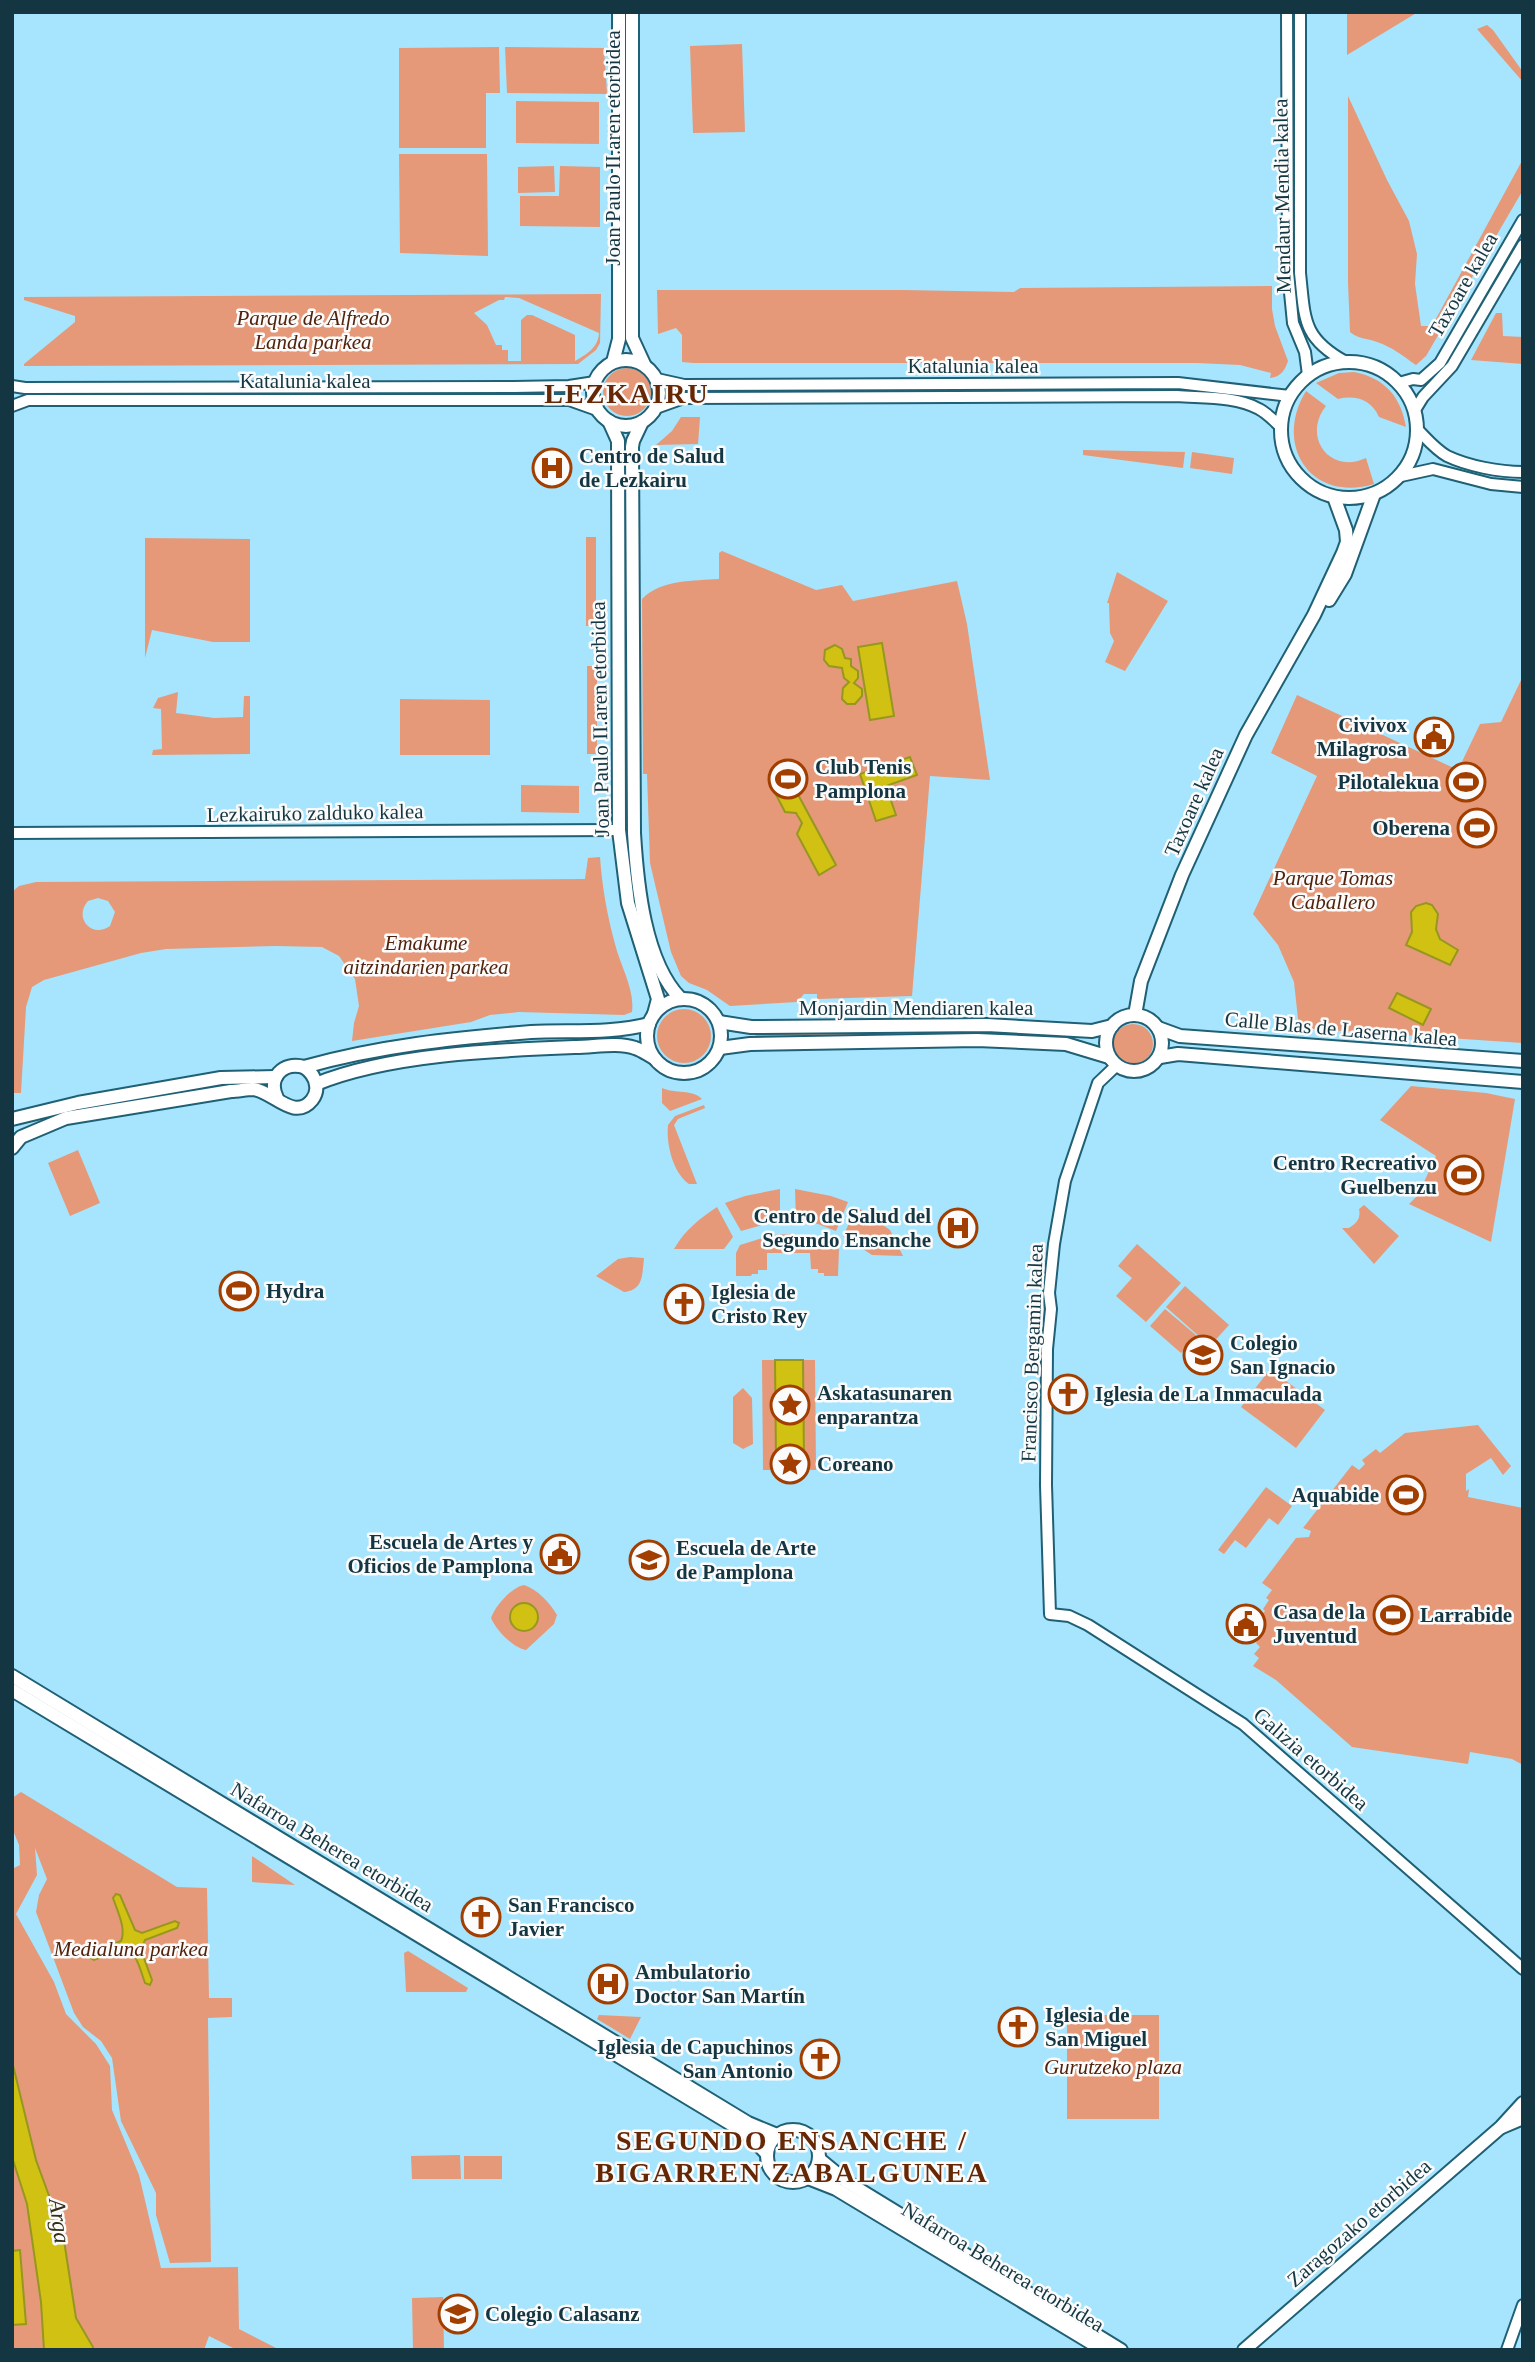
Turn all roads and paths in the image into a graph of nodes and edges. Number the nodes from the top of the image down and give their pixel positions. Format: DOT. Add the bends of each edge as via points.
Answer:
graph roads {
  1 [pos="619,12"];
  2 [pos="632,12"];
  3 [pos="1287,12"];
  4 [pos="1300,12"];
  5 [pos="1523,220"];
  6 [pos="1523,245"];
  7 [pos="612,362"];
  8 [pos="1346,362"];
  9 [pos="644,364"];
  10 [pos="1308,375"];
  11 [pos="657,379"];
  12 [pos="595,382"];
  13 [pos="1399,383"];
  14 [pos="12,386"];
  15 [pos="1290,396"];
  16 [pos="12,406"];
  17 [pos="656,408"];
  18 [pos="597,410"];
  19 [pos="1415,410"];
  20 [pos="609,421"];
  21 [pos="642,422"];
  22 [pos="1280,426"];
  23 [pos="1418,430"];
  24 [pos="1523,472"];
  25 [pos="1401,475"];
  26 [pos="1523,487"];
  27 [pos="1374,494"];
  28 [pos="1334,497"];
  29 [pos="1314,615"];
  30 [pos="619,830"];
  31 [pos="12,833"];
  32 [pos="681,999"];
  33 [pos="1135,1015"];
  34 [pos="651,1019"];
  35 [pos="719,1022"];
  36 [pos="1112,1026"];
  37 [pos="1158,1028"];
  38 [pos="720,1048"];
  39 [pos="1160,1057"];
  40 [pos="654,1058"];
  41 [pos="1113,1061"];
  42 [pos="1523,1061"];
  43 [pos="304,1067"];
  44 [pos="276,1076"];
  45 [pos="1523,1082"];
  46 [pos="316,1084"];
  47 [pos="277,1098"];
  48 [pos="12,1119"];
  49 [pos="12,1148"];
  50 [pos="1050,1614"];
  51 [pos="12,1676"];
  52 [pos="12,1690"];
  53 [pos="1523,1969"];
  54 [pos="1523,2104"];
  55 [pos="1523,2118"];
  56 [pos="1501,2127"];
  57 [pos="777,2135"];
  58 [pos="767,2154"];
  59 [pos="820,2159"];
  60 [pos="808,2178"];
  61 [pos="1523,2305"];
  62 [pos="1103,2350"];
  63 [pos="1121,2350"];
  64 [pos="1244,2350"];
  65 [pos="1507,2350"];
  1 -- 7 [label="main road, Joan Paulo II.aren etorbidea" via="620,315"];
  2 -- 9 [label="main road, Joan Paulo II.aren etorbidea" via="632,338"];
  3 -- 10 [label="street, Mendaur Mendia kalea" via="1288,272 1293,323"];
  4 -- 8 [label="street, Mendaur Mendia kalea" via="1300,273 1304,308 1312,337"];
  5 -- 13 [label="street, Taxoare kalea" via="1440,363 1421,380"];
  6 -- 19 [label="street, Taxoare kalea" via="1452,366"];
  7 -- 9 [label="main road" via="623,359"];
  7 -- 12 [label="main road"];
  8 -- 10 [label="main road"];
  8 -- 13 [label="main road" via="1384,371"];
  9 -- 11 [label="main road"];
  10 -- 15 [label="main road"];
  11 -- 15 [label="street, Katalunia kalea" via="684,385 1178,383"];
  11 -- 17 [label="main road"];
  12 -- 14 [label="street, Katalunia kalea" via="527,387"];
  12 -- 18 [label="main road"];
  13 -- 19 [label="main road"];
  15 -- 22 [label="main road"];
  16 -- 18 [label="street, Katalunia kalea" via="41,400 569,400"];
  17 -- 21 [label="main road"];
  17 -- 22 [label="street, Katalunia kalea" via="684,398 1177,396 1256,407"];
  18 -- 20 [label="main road"];
  19 -- 23 [label="main road"];
  20 -- 21 [label="main road" via="626,426"];
  20 -- 30 [label="main road, Joan Paulo II.aren etorbidea" via="618,441"];
  21 -- 32 [label="main road, Joan Paulo II.aren etorbidea" via="632,447 636,872 657,958 665,979"];
  22 -- 28 [label="main road" via="1284,452 1296,473"];
  23 -- 24 [label="street" via="1448,456"];
  23 -- 25 [label="main road" via="1410,462"];
  25 -- 26 [label="street" via="1433,469"];
  25 -- 27 [label="main road"];
  27 -- 28 [label="main road"];
  27 -- 29 [label="main road, Taxoare kalea" via="1345,573"];
  28 -- 29 [label="main road, Taxoare kalea" via="1347,542"];
  29 -- 33 [label="main road, Taxoare kalea" via="1246,735 1182,875 1141,981"];
  30 -- 31 [label="street, Lezkairuko zalduko kalea"];
  30 -- 34 [label="main road, Joan Paulo II.aren etorbidea" via="628,903 657,999"];
  32 -- 34 [label="main road" via="667,1003"];
  32 -- 35 [label="main road" via="700,1002"];
  33 -- 36 [label="main road"];
  33 -- 37 [label="main road"];
  34 -- 40 [label="main road" via="647,1036"];
  34 -- 43 [label="main road" via="617,1030 437,1041"];
  35 -- 36 [label="main road, Monjardin Mendiaren kalea" via="751,1027 987,1025 1092,1031"];
  35 -- 38 [label="main road"];
  36 -- 41 [label="main road" via="1106,1042"];
  37 -- 39 [label="main road" via="1163,1047"];
  37 -- 42 [label="main road, Calle Blas de Laserna kalea" via="1180,1036"];
  38 -- 40 [label="main road" via="712,1062 684,1074 663,1067"];
  38 -- 41 [label="main road, Monjardin Mendiaren kalea" via="977,1040 1066,1044"];
  39 -- 41 [label="main road" via="1141,1071 1128,1071"];
  39 -- 45 [label="main road, Calle Blas de Laserna kalea" via="1178,1054"];
  40 -- 46 [label="main road" via="635,1048 617,1046 516,1049 343,1073"];
  41 -- 50 [label="street, Francisco Bergamin kalea" via="1098,1083 1068,1171 1056,1226 1047,1349"];
  43 -- 44 [label="main road" via="292,1065"];
  43 -- 46 [label="main road"];
  44 -- 47 [label="main road" via="273,1088"];
  44 -- 48 [label="main road" via="221,1078"];
  46 -- 47 [label="main road" via="314,1097 305,1106 286,1107"];
  47 -- 49 [label="main road" via="254,1089 231,1091 66,1118 21,1137"];
  50 -- 53 [label="street, Galizia etorbidea" via="1088,1625 1243,1724"];
  51 -- 57 [label="main road, Nafarroa Beherea etorbidea" via="748,2123"];
  52 -- 58 [label="main road, Nafarroa Beherea etorbidea" via="743,2132"];
  54 -- 56 [label="main road, Zaragozako etorbidea"];
  55 -- 56 [label="main road, Zaragozako etorbidea"];
  56 -- 64 [label="main road, Zaragozako etorbidea"];
  57 -- 58 [label="main road"];
  57 -- 59 [label="main road" via="790,2130 807,2134 818,2146"];
  58 -- 60 [label="main road" via="777,2177 793,2183"];
  59 -- 60 [label="main road"];
  59 -- 63 [label="main road, Nafarroa Beherea etorbidea" via="847,2182"];
  60 -- 62 [label="main road, Nafarroa Beherea etorbidea" via="836,2189"];
  61 -- 65 [label="street"];
}
